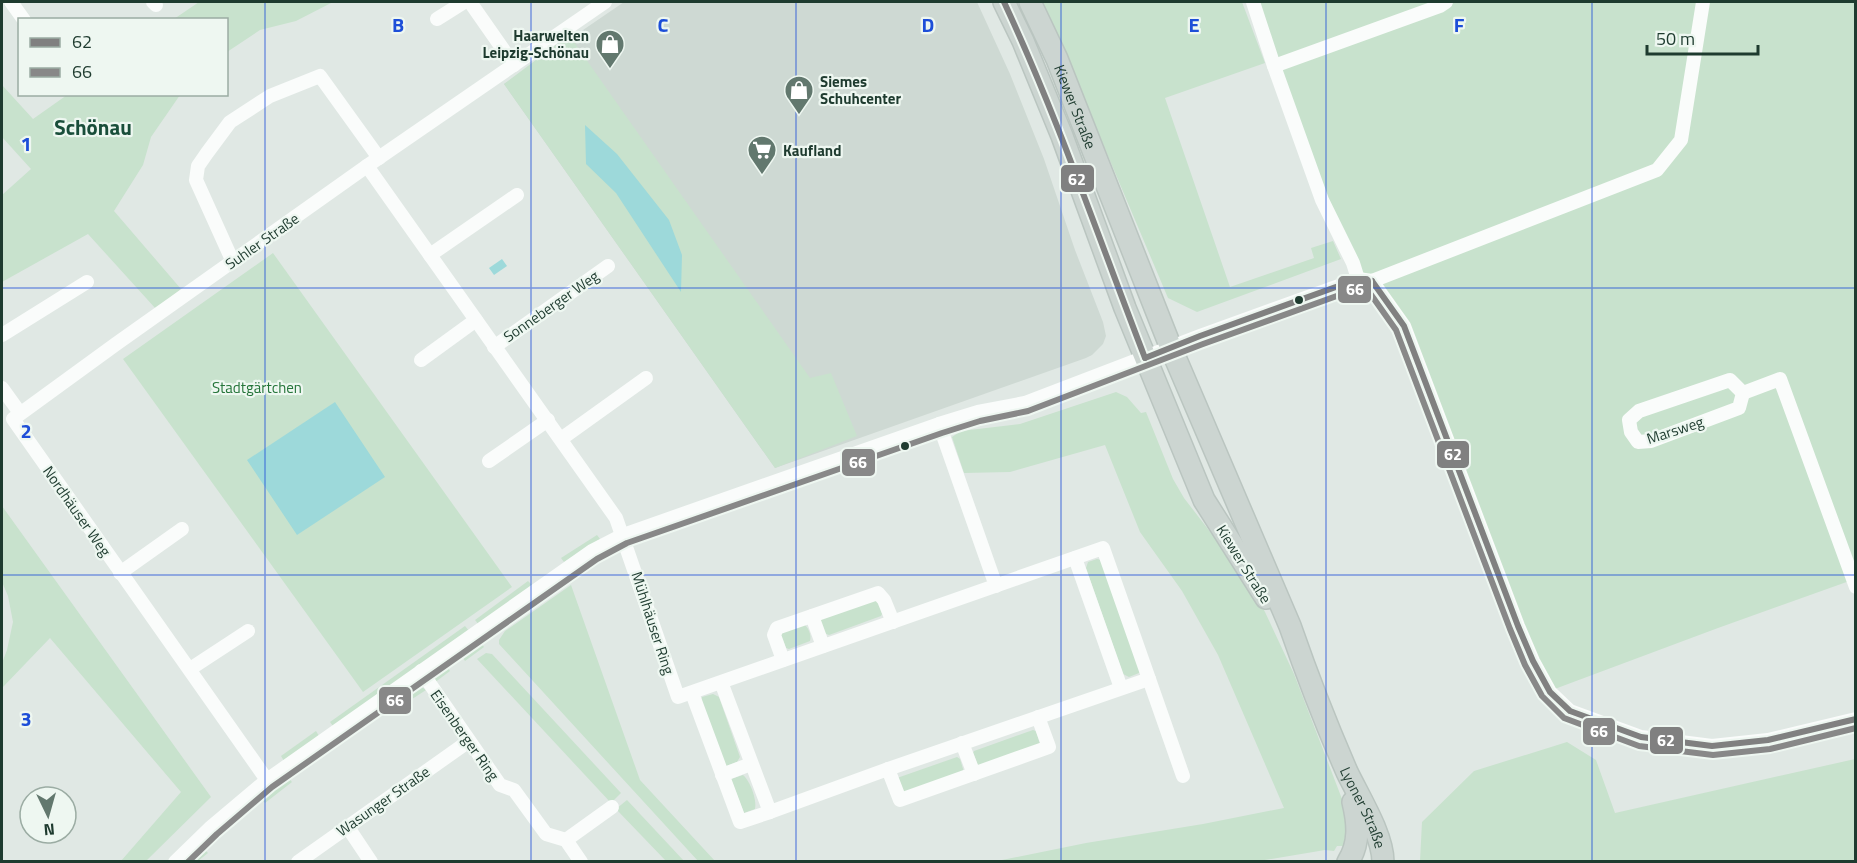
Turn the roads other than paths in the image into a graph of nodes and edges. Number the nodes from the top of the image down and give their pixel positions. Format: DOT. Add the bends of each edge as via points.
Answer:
graph roads {
  1 [pos="11,2"];
  2 [pos="464,2"];
  3 [pos="470,2"];
  4 [pos="604,2"];
  5 [pos="1004,2"];
  6 [pos="1030,2"];
  7 [pos="1253,2"];
  8 [pos="1446,2"];
  9 [pos="1703,2"];
  10 [pos="23,18"];
  11 [pos="437,19"];
  12 [pos="513,65"];
  13 [pos="1274,66"];
  14 [pos="373,162"];
  15 [pos="517,195"];
  16 [pos="430,255"];
  17 [pos="233,262"];
  18 [pos="608,266"];
  19 [pos="1365,280"];
  20 [pos="87,282"];
  21 [pos="476,320"];
  22 [pos="2,335"];
  23 [pos="494,347"];
  24 [pos="1171,348"];
  25 [pos="1145,358"];
  26 [pos="421,360"];
  27 [pos="646,378"];
  28 [pos="2,388"];
  29 [pos="1743,393"];
  30 [pos="16,416"];
  31 [pos="548,420"];
  32 [pos="939,424"];
  33 [pos="561,439"];
  34 [pos="489,461"];
  35 [pos="182,530"];
  36 [pos="623,535"];
  37 [pos="1075,558"];
  38 [pos="120,573"];
  39 [pos="996,586"];
  40 [pos="1856,587"];
  41 [pos="812,616"];
  42 [pos="893,622"];
  43 [pos="248,631"];
  44 [pos="823,646"];
  45 [pos="783,660"];
  46 [pos="190,669"];
  47 [pos="1305,670"];
  48 [pos="420,671"];
  49 [pos="1149,679"];
  50 [pos="721,682"];
  51 [pos="1121,688"];
  52 [pos="692,693"];
  53 [pos="1038,717"];
  54 [pos="1856,719"];
  55 [pos="469,741"];
  56 [pos="962,743"];
  57 [pos="751,764"];
  58 [pos="888,769"];
  59 [pos="1347,772"];
  60 [pos="974,774"];
  61 [pos="722,775"];
  62 [pos="1183,776"];
  63 [pos="267,780"];
  64 [pos="612,807"];
  65 [pos="770,812"];
  66 [pos="347,826"];
  67 [pos="566,840"];
  68 [pos="178,860"];
  69 [pos="298,861"];
  70 [pos="371,861"];
  71 [pos="581,861"];
  72 [pos="1348,861"];
  73 [pos="1383,861"];
  1 -- 10 [label="street"];
  2 -- 11 [label="street"];
  3 -- 12 [label="street"];
  4 -- 12 [label="street, Suhler Straße"];
  5 -- 25 [label="main road, Kiewer Straße" via="1062,136"];
  6 -- 24 [label="main road, Kiewer Straße" via="1057,59"];
  7 -- 13 [label="street"];
  8 -- 13 [label="street"];
  9 -- 19 [label="street" via="1681,140 1657,170"];
  12 -- 14 [label="street, Suhler Straße"];
  13 -- 19 [label="street" via="1323,200"];
  14 -- 16 [label="street, Sonneberger Weg"];
  14 -- 17 [label="street, Suhler Straße"];
  14 -- 17 [label="street, Sonneberger Weg" via="320,76 270,96 230,122 198,166 196,180"];
  15 -- 16 [label="street"];
  16 -- 21 [label="street, Sonneberger Weg"];
  17 -- 30 [label="street, Suhler Straße"];
  18 -- 23 [label="street, Sonneberger Weg"];
  19 -- 24 [label="street"];
  19 -- 54 [label="street" via="1404,326 1533,661 1550,692 1570,711 1641,737 1712,746 1768,740"];
  20 -- 22 [label="street"];
  21 -- 23 [label="street, Sonneberger Weg"];
  21 -- 26 [label="street"];
  23 -- 31 [label="street, Sonneberger Weg"];
  24 -- 25 [label="street"];
  24 -- 47 [label="main road, Kiewer Straße" via="1290,626"];
  25 -- 32 [label="street" via="1024,403"];
  25 -- 47 [label="main road, Kiewer Straße" via="1204,500 1258,584"];
  27 -- 33 [label="street"];
  28 -- 30 [label="street, Nordhäuser Weg"];
  29 -- 29 [label="street, Marsweg" via="1730,380 1639,411 1629,420 1631,432 1638,442 1651,441 1739,408"];
  29 -- 40 [label="street, Marsweg" via="1780,380"];
  30 -- 38 [label="street, Nordhäuser Weg"];
  31 -- 33 [label="street, Sonneberger Weg"];
  31 -- 34 [label="street"];
  32 -- 36 [label="street"];
  32 -- 39 [label="street"];
  33 -- 36 [label="street, Sonneberger Weg" via="616,518"];
  35 -- 38 [label="street, Nordhäuser Weg"];
  36 -- 48 [label="street" via="592,551"];
  36 -- 52 [label="street, Mühlhäuser Ring" via="678,698"];
  37 -- 39 [label="street"];
  37 -- 49 [label="street" via="1103,548"];
  37 -- 51 [label="street"];
  38 -- 46 [label="street, Nordhäuser Weg"];
  39 -- 42 [label="street"];
  41 -- 42 [label="street" via="878,593"];
  41 -- 44 [label="street"];
  41 -- 45 [label="street" via="777,628 774,635"];
  42 -- 44 [label="street"];
  43 -- 46 [label="street"];
  44 -- 45 [label="street"];
  45 -- 50 [label="street"];
  46 -- 63 [label="street, Nordhäuser Weg"];
  47 -- 59 [label="main road, Kiewer Straße"];
  48 -- 55 [label="street, Eisenberger Ring"];
  48 -- 63 [label="street"];
  49 -- 51 [label="street"];
  49 -- 62 [label="street"];
  50 -- 52 [label="street"];
  50 -- 57 [label="street"];
  51 -- 53 [label="street"];
  52 -- 61 [label="street"];
  53 -- 56 [label="street"];
  53 -- 60 [label="street" via="1048,747"];
  55 -- 66 [label="street, Wasunger Straße"];
  55 -- 67 [label="street, Eisenberger Ring" via="500,784 514,790 546,834"];
  56 -- 58 [label="street"];
  56 -- 60 [label="street"];
  57 -- 61 [label="street"];
  57 -- 65 [label="street"];
  58 -- 60 [label="street" via="900,800"];
  58 -- 65 [label="street"];
  59 -- 72 [label="main road, Lyoner Straße" via="1358,824 1355,849"];
  59 -- 73 [label="main road, Lyoner Straße" via="1382,844"];
  61 -- 65 [label="street" via="740,822"];
  63 -- 68 [label="street"];
  64 -- 67 [label="street"];
  66 -- 69 [label="street, Wasunger Straße"];
  66 -- 70 [label="street"];
  67 -- 71 [label="street, Eisenberger Ring"];
}
